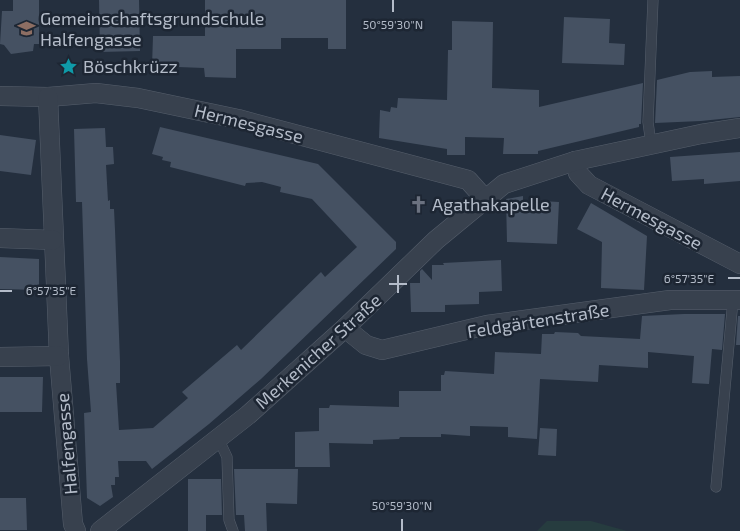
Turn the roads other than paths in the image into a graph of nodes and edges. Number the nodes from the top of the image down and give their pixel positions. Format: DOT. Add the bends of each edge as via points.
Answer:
graph roads {
  1 [pos="652,0"];
  2 [pos="0,96"];
  3 [pos="48,97"];
  4 [pos="740,128"];
  5 [pos="651,144"];
  6 [pos="575,160"];
  7 [pos="484,199"];
  8 [pos="0,238"];
  9 [pos="53,240"];
  10 [pos="740,264"];
  11 [pos="737,300"];
  12 [pos="345,328"];
  13 [pos="59,356"];
  14 [pos="0,357"];
  15 [pos="218,438"];
  16 [pos="716,487"];
  17 [pos="76,531"];
  18 [pos="100,531"];
  19 [pos="233,531"];
  1 -- 5 [label="lane" via="648,122"];
  2 -- 3 [label="street, Hermesgasse"];
  3 -- 7 [label="street, Hermesgasse" via="96,93 138,98 238,119 468,180"];
  3 -- 9 [label="street, Halfengasse"];
  4 -- 5 [label="street, Merkenicher Straße"];
  5 -- 6 [label="street, Merkenicher Straße"];
  6 -- 7 [label="street, Merkenicher Straße" via="504,184"];
  6 -- 10 [label="street, Hermesgasse" via="578,173 590,185"];
  7 -- 12 [label="street, Merkenicher Straße" via="436,240"];
  8 -- 9 [label="street"];
  9 -- 13 [label="street, Halfengasse"];
  11 -- 12 [label="street, Feldgärtenstraße" via="670,300 487,325 382,350 366,345"];
  11 -- 16 [label="lane"];
  12 -- 15 [label="street, Merkenicher Straße"];
  13 -- 14 [label="street"];
  13 -- 17 [label="street, Halfengasse"];
  15 -- 18 [label="street, Merkenicher Straße"];
  15 -- 19 [label="lane" via="227,458 229,520"];
}
